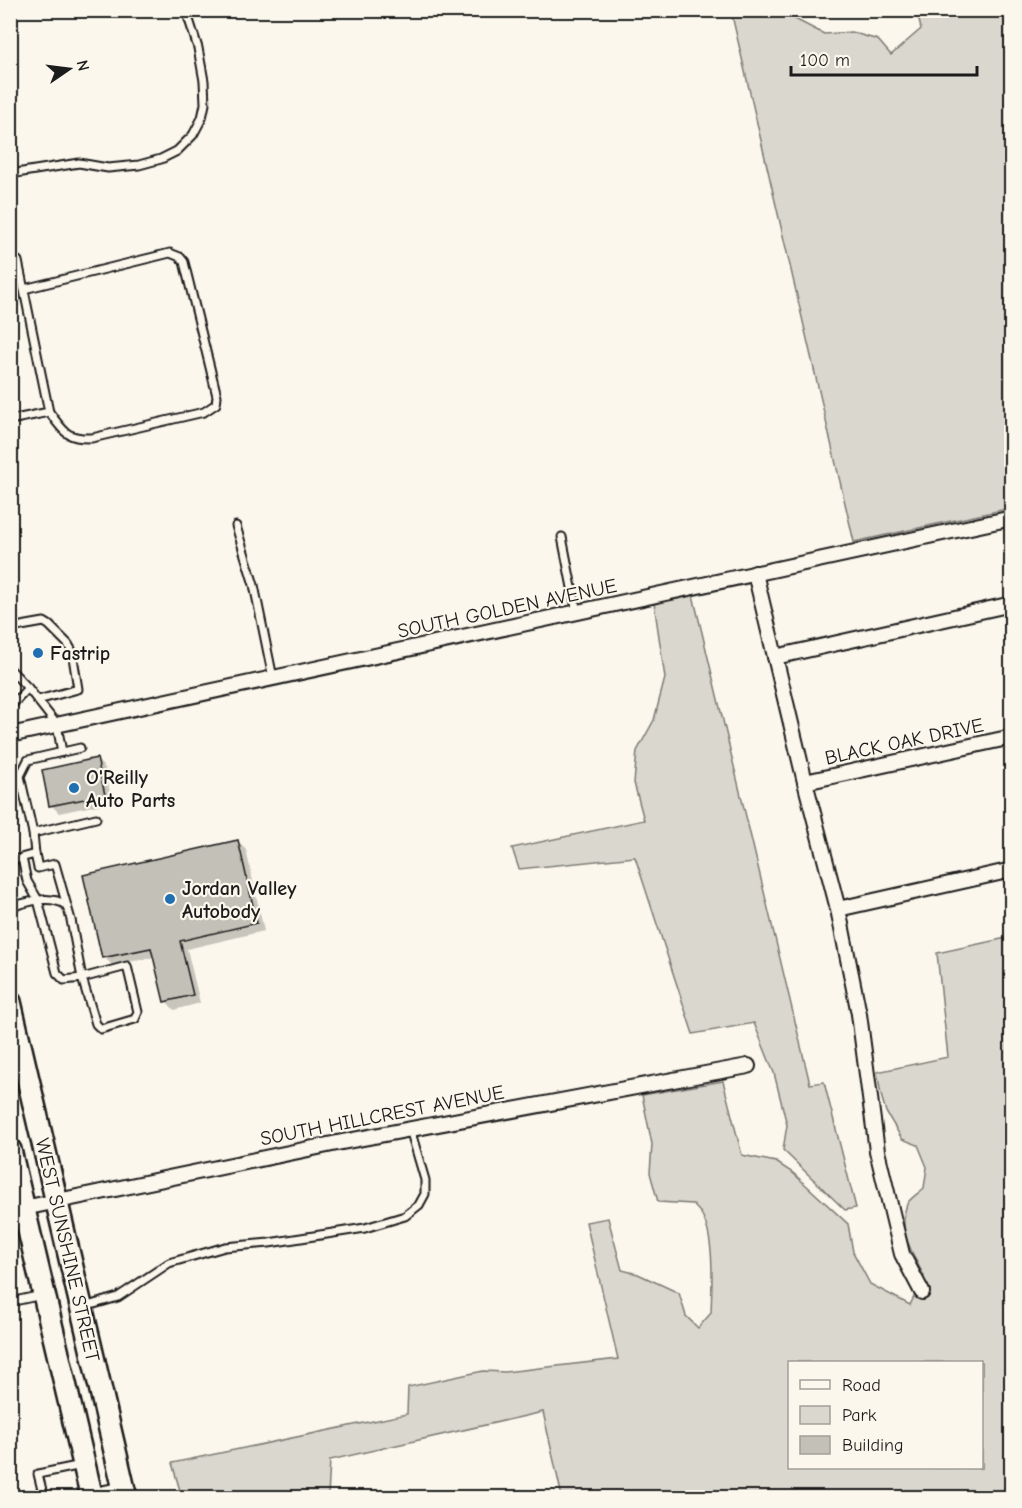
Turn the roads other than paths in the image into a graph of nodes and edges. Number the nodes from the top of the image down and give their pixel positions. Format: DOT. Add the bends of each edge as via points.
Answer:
graph roads {
  1 [pos="186,10"];
  2 [pos="10,174"];
  3 [pos="10,256"];
  4 [pos="24,289"];
  5 [pos="49,412"];
  6 [pos="10,420"];
  7 [pos="1011,519"];
  8 [pos="236,526"];
  9 [pos="562,537"];
  10 [pos="755,573"];
  11 [pos="1011,604"];
  12 [pos="576,613"];
  13 [pos="10,628"];
  14 [pos="775,657"];
  15 [pos="12,673"];
  16 [pos="273,678"];
  17 [pos="28,688"];
  18 [pos="38,700"];
  19 [pos="10,704"];
  20 [pos="57,725"];
  21 [pos="10,735"];
  22 [pos="1011,737"];
  23 [pos="80,748"];
  24 [pos="62,752"];
  25 [pos="805,782"];
  26 [pos="96,818"];
  27 [pos="33,833"];
  28 [pos="35,854"];
  29 [pos="22,858"];
  30 [pos="10,861"];
  31 [pos="1011,870"];
  32 [pos="38,900"];
  33 [pos="66,905"];
  34 [pos="10,907"];
  35 [pos="838,909"];
  36 [pos="82,978"];
  37 [pos="10,1002"];
  38 [pos="748,1066"];
  39 [pos="410,1129"];
  40 [pos="10,1150"];
  41 [pos="56,1201"];
  42 [pos="24,1208"];
  43 [pos="922,1292"];
  44 [pos="44,1294"];
  45 [pos="10,1302"];
  46 [pos="82,1308"];
  47 [pos="84,1465"];
  48 [pos="125,1493"];
  49 [pos="44,1497"];
  50 [pos="89,1497"];
  1 -- 2 [label="lane" via="198,48 205,104 193,135 177,151 139,165 108,168 79,163"];
  3 -- 4 [label="lane" via="18,261"];
  4 -- 5 [label="lane"];
  4 -- 5 [label="lane" via="170,253 180,257 217,396 216,404 204,412 92,438 66,434"];
  5 -- 6 [label="lane"];
  7 -- 10 [label="street, SOUTH GOLDEN AVENUE"];
  8 -- 16 [label="lane" via="254,585"];
  9 -- 12 [label="lane"];
  10 -- 12 [label="street, SOUTH GOLDEN AVENUE"];
  10 -- 14 [label="street"];
  11 -- 14 [label="street"];
  12 -- 16 [label="street, SOUTH GOLDEN AVENUE"];
  13 -- 18 [label="lane" via="44,622 72,651 78,689"];
  14 -- 25 [label="street"];
  15 -- 17 [label="lane"];
  16 -- 20 [label="street, SOUTH GOLDEN AVENUE"];
  17 -- 18 [label="lane"];
  17 -- 19 [label="lane"];
  18 -- 20 [label="lane"];
  20 -- 21 [label="street, SOUTH GOLDEN AVENUE"];
  20 -- 24 [label="lane"];
  22 -- 25 [label="street, BLACK OAK DRIVE"];
  23 -- 24 [label="lane"];
  24 -- 27 [label="lane" via="28,760 20,776"];
  25 -- 35 [label="street"];
  26 -- 27 [label="lane"];
  27 -- 28 [label="lane"];
  28 -- 29 [label="lane"];
  28 -- 33 [label="lane" via="39,868 55,864"];
  29 -- 30 [label="lane"];
  29 -- 32 [label="lane" via="27,881"];
  31 -- 35 [label="street"];
  32 -- 33 [label="lane"];
  32 -- 34 [label="lane"];
  32 -- 36 [label="lane" via="57,973 64,980"];
  33 -- 36 [label="lane"];
  35 -- 43 [label="street" via="859,1014 877,1151 902,1254"];
  36 -- 36 [label="lane" via="127,966 138,1012 135,1019 101,1029"];
  37 -- 41 [label="main road, WEST SUNSHINE STREET"];
  38 -- 39 [label="street, SOUTH HILLCREST AVENUE"];
  39 -- 41 [label="street, SOUTH HILLCREST AVENUE"];
  39 -- 46 [label="lane" via="426,1180 425,1194 405,1216 365,1228 225,1247 169,1263 118,1297"];
  40 -- 42 [label="main road, WEST SUNSHINE STREET"];
  41 -- 42 [label="street, SOUTH HILLCREST AVENUE"];
  41 -- 46 [label="main road, WEST SUNSHINE STREET"];
  42 -- 44 [label="main road, WEST SUNSHINE STREET"];
  44 -- 45 [label="lane"];
  44 -- 47 [label="main road, WEST SUNSHINE STREET"];
  46 -- 48 [label="main road, WEST SUNSHINE STREET"];
  47 -- 49 [label="lane" via="38,1474"];
  47 -- 50 [label="main road, WEST SUNSHINE STREET"];
  48 -- 50 [label="street"];
}
